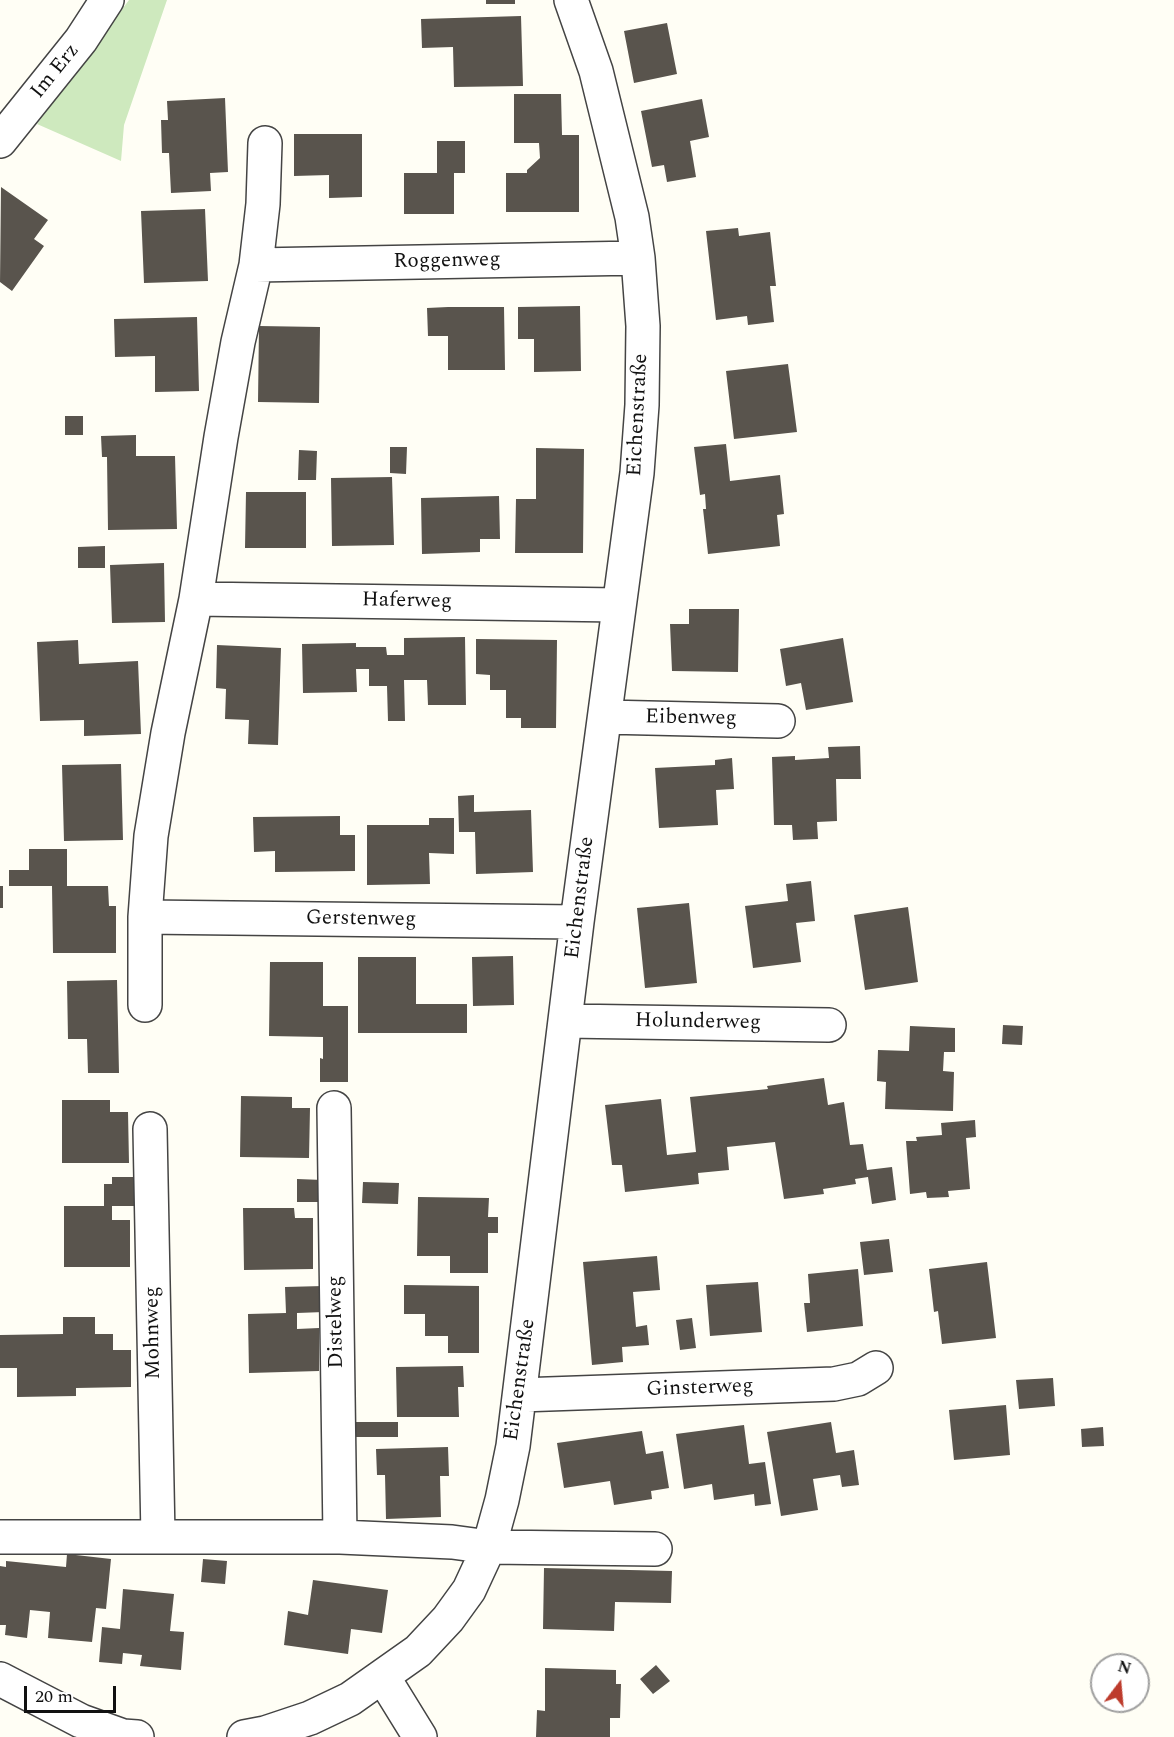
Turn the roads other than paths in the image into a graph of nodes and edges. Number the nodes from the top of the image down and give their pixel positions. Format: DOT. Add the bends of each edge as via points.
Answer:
graph roads {
  1 [pos="105,0"];
  2 [pos="571,0"];
  3 [pos="0,141"];
  4 [pos="265,143"];
  5 [pos="638,258"];
  6 [pos="256,265"];
  7 [pos="196,599"];
  8 [pos="619,605"];
  9 [pos="605,717"];
  10 [pos="778,721"];
  11 [pos="145,917"];
  12 [pos="577,922"];
  13 [pos="145,1005"];
  14 [pos="566,1021"];
  15 [pos="829,1025"];
  16 [pos="334,1108"];
  17 [pos="150,1129"];
  18 [pos="876,1368"];
  19 [pos="520,1395"];
  20 [pos="0,1537"];
  21 [pos="158,1537"];
  22 [pos="340,1537"];
  23 [pos="489,1547"];
  24 [pos="656,1550"];
  25 [pos="384,1677"];
  26 [pos="0,1679"];
  27 [pos="137,1737"];
  28 [pos="244,1737"];
  29 [pos="420,1737"];
  1 -- 3 [label="street, Im Erz" via="81,40"];
  2 -- 5 [label="street, Eichenstraße" via="598,81 632,217"];
  4 -- 6 [label="street"];
  5 -- 6 [label="street, Roggenweg"];
  5 -- 8 [label="street, Eichenstraße" via="643,326 642,405"];
  6 -- 7 [label="street" via="238,342"];
  7 -- 8 [label="street, Haferweg"];
  7 -- 11 [label="street" via="151,836"];
  8 -- 9 [label="street, Eichenstraße"];
  9 -- 10 [label="street, Eibenweg"];
  9 -- 12 [label="street, Eichenstraße"];
  11 -- 12 [label="street, Gerstenweg"];
  11 -- 13 [label="street"];
  12 -- 14 [label="street, Eichenstraße"];
  14 -- 15 [label="street, Holunderweg"];
  14 -- 19 [label="street, Eichenstraße"];
  16 -- 22 [label="street, Distelweg"];
  17 -- 21 [label="street, Mohnweg"];
  18 -- 19 [label="street, Ginsterweg" via="858,1379 834,1384"];
  19 -- 23 [label="street, Eichenstraße" via="502,1500"];
  20 -- 21 [label="street"];
  21 -- 22 [label="street"];
  22 -- 23 [label="street"];
  23 -- 24 [label="street"];
  23 -- 25 [label="street, Eichenstraße" via="469,1590 448,1618 418,1651"];
  25 -- 28 [label="street, Eichenstraße" via="350,1700 310,1718"];
  25 -- 29 [label="street"];
  26 -- 27 [label="street" via="81,1721"];
}
